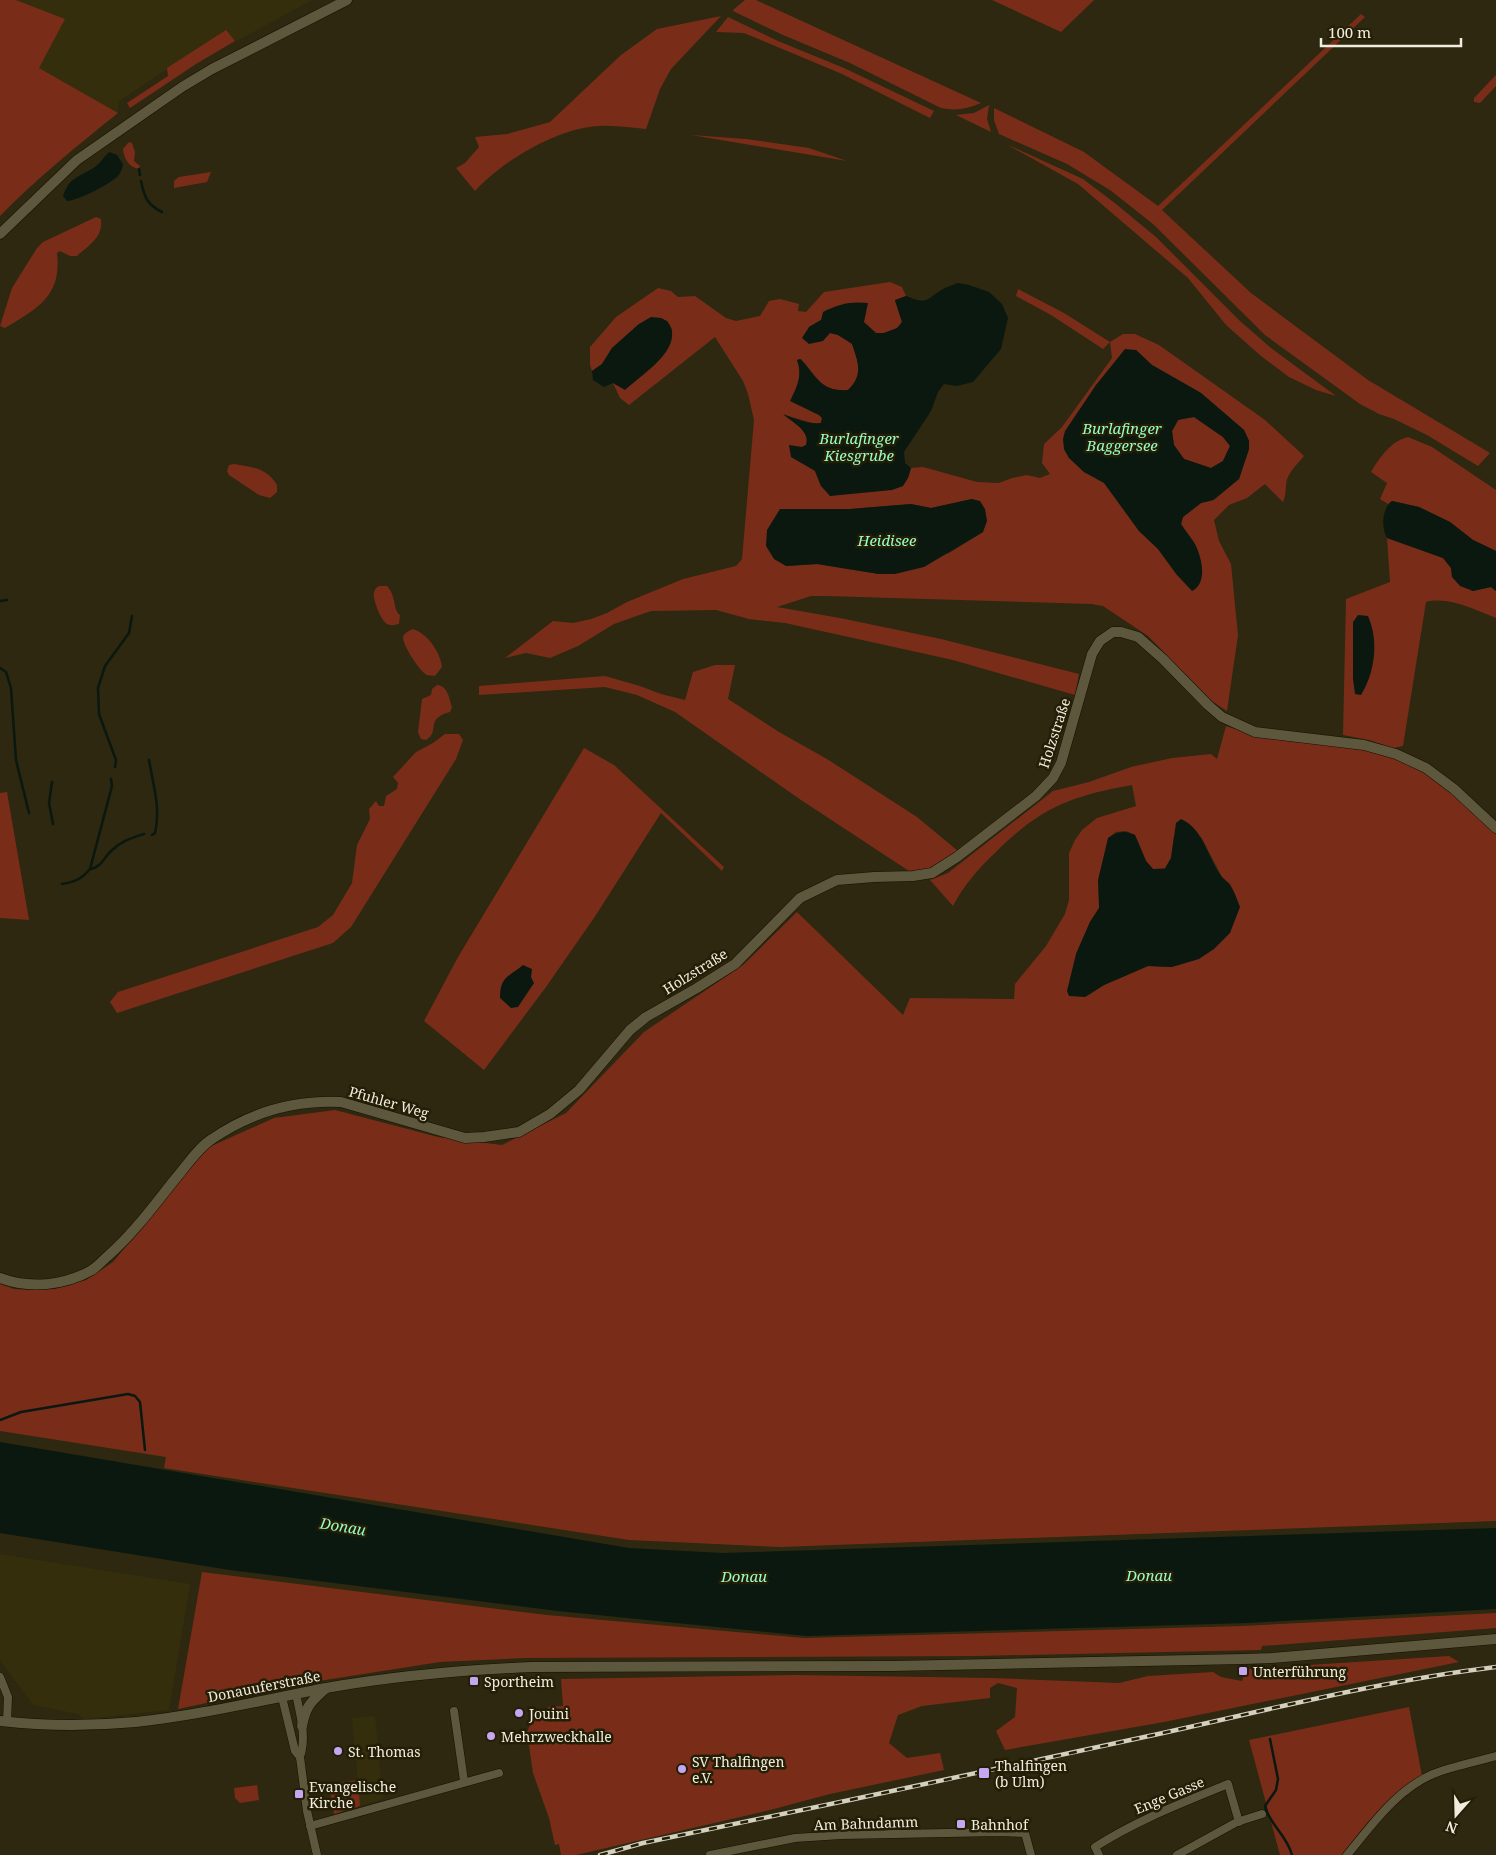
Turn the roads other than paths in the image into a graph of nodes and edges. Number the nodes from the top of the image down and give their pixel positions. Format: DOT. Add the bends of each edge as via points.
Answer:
graph roads {
  1 [pos="347,0"];
  2 [pos="0,234"];
  3 [pos="1496,828"];
  4 [pos="603,1063"];
  5 [pos="0,1278"];
  6 [pos="1496,1639"];
  7 [pos="0,1677"];
  8 [pos="326,1688"];
  9 [pos="296,1694"];
  10 [pos="282,1697"];
  11 [pos="454,1712"];
  12 [pos="3,1721"];
  13 [pos="302,1726"];
  14 [pos="1496,1756"];
  15 [pos="300,1757"];
  16 [pos="499,1772"];
  17 [pos="464,1781"];
  18 [pos="1262,1814"];
  19 [pos="1239,1822"];
  20 [pos="310,1826"];
  21 [pos="318,1855"];
  22 [pos="710,1855"];
  23 [pos="1031,1855"];
  24 [pos="1098,1855"];
  25 [pos="1177,1855"];
  26 [pos="1347,1855"];
  1 -- 2 [label="street" via="182,87 77,160"];
  3 -- 4 [label="street, Holzstraße" via="1426,768 1396,754 1364,745 1255,732 1222,717 1138,636 1113,632 1100,641 1092,654 1061,763 1053,778 1036,796 957,858 932,873 837,880 800,898 735,964 646,1017 630,1030"];
  4 -- 5 [label="street, Pfuhler Weg" via="579,1090 550,1114 519,1132 505,1135 465,1138 341,1102 291,1105 251,1116 211,1139 132,1232 93,1269 61,1282 39,1285 15,1284"];
  6 -- 8 [label="street, Donauuferstraße" via="1244,1659 892,1666 532,1666 420,1674"];
  7 -- 12 [label="street" via="8,1697"];
  8 -- 9 [label="street, Donauuferstraße"];
  8 -- 13 [label="street" via="306,1709"];
  9 -- 10 [label="street, Donauuferstraße"];
  9 -- 13 [label="street"];
  10 -- 12 [label="street, Donauuferstraße" via="136,1722 69,1725"];
  10 -- 15 [label="street" via="295,1751"];
  11 -- 17 [label="street"];
  13 -- 15 [label="street"];
  14 -- 26 [label="street" via="1432,1775 1411,1788 1393,1800"];
  15 -- 20 [label="street"];
  16 -- 17 [label="street"];
  17 -- 20 [label="street"];
  18 -- 19 [label="street"];
  19 -- 24 [label="street, Enge Gasse" via="1228,1784 1154,1813 1117,1833 1095,1847"];
  19 -- 25 [label="street"];
  20 -- 21 [label="street"];
  22 -- 23 [label="street, Am Bahndamm" via="795,1838 1025,1833"];
}
